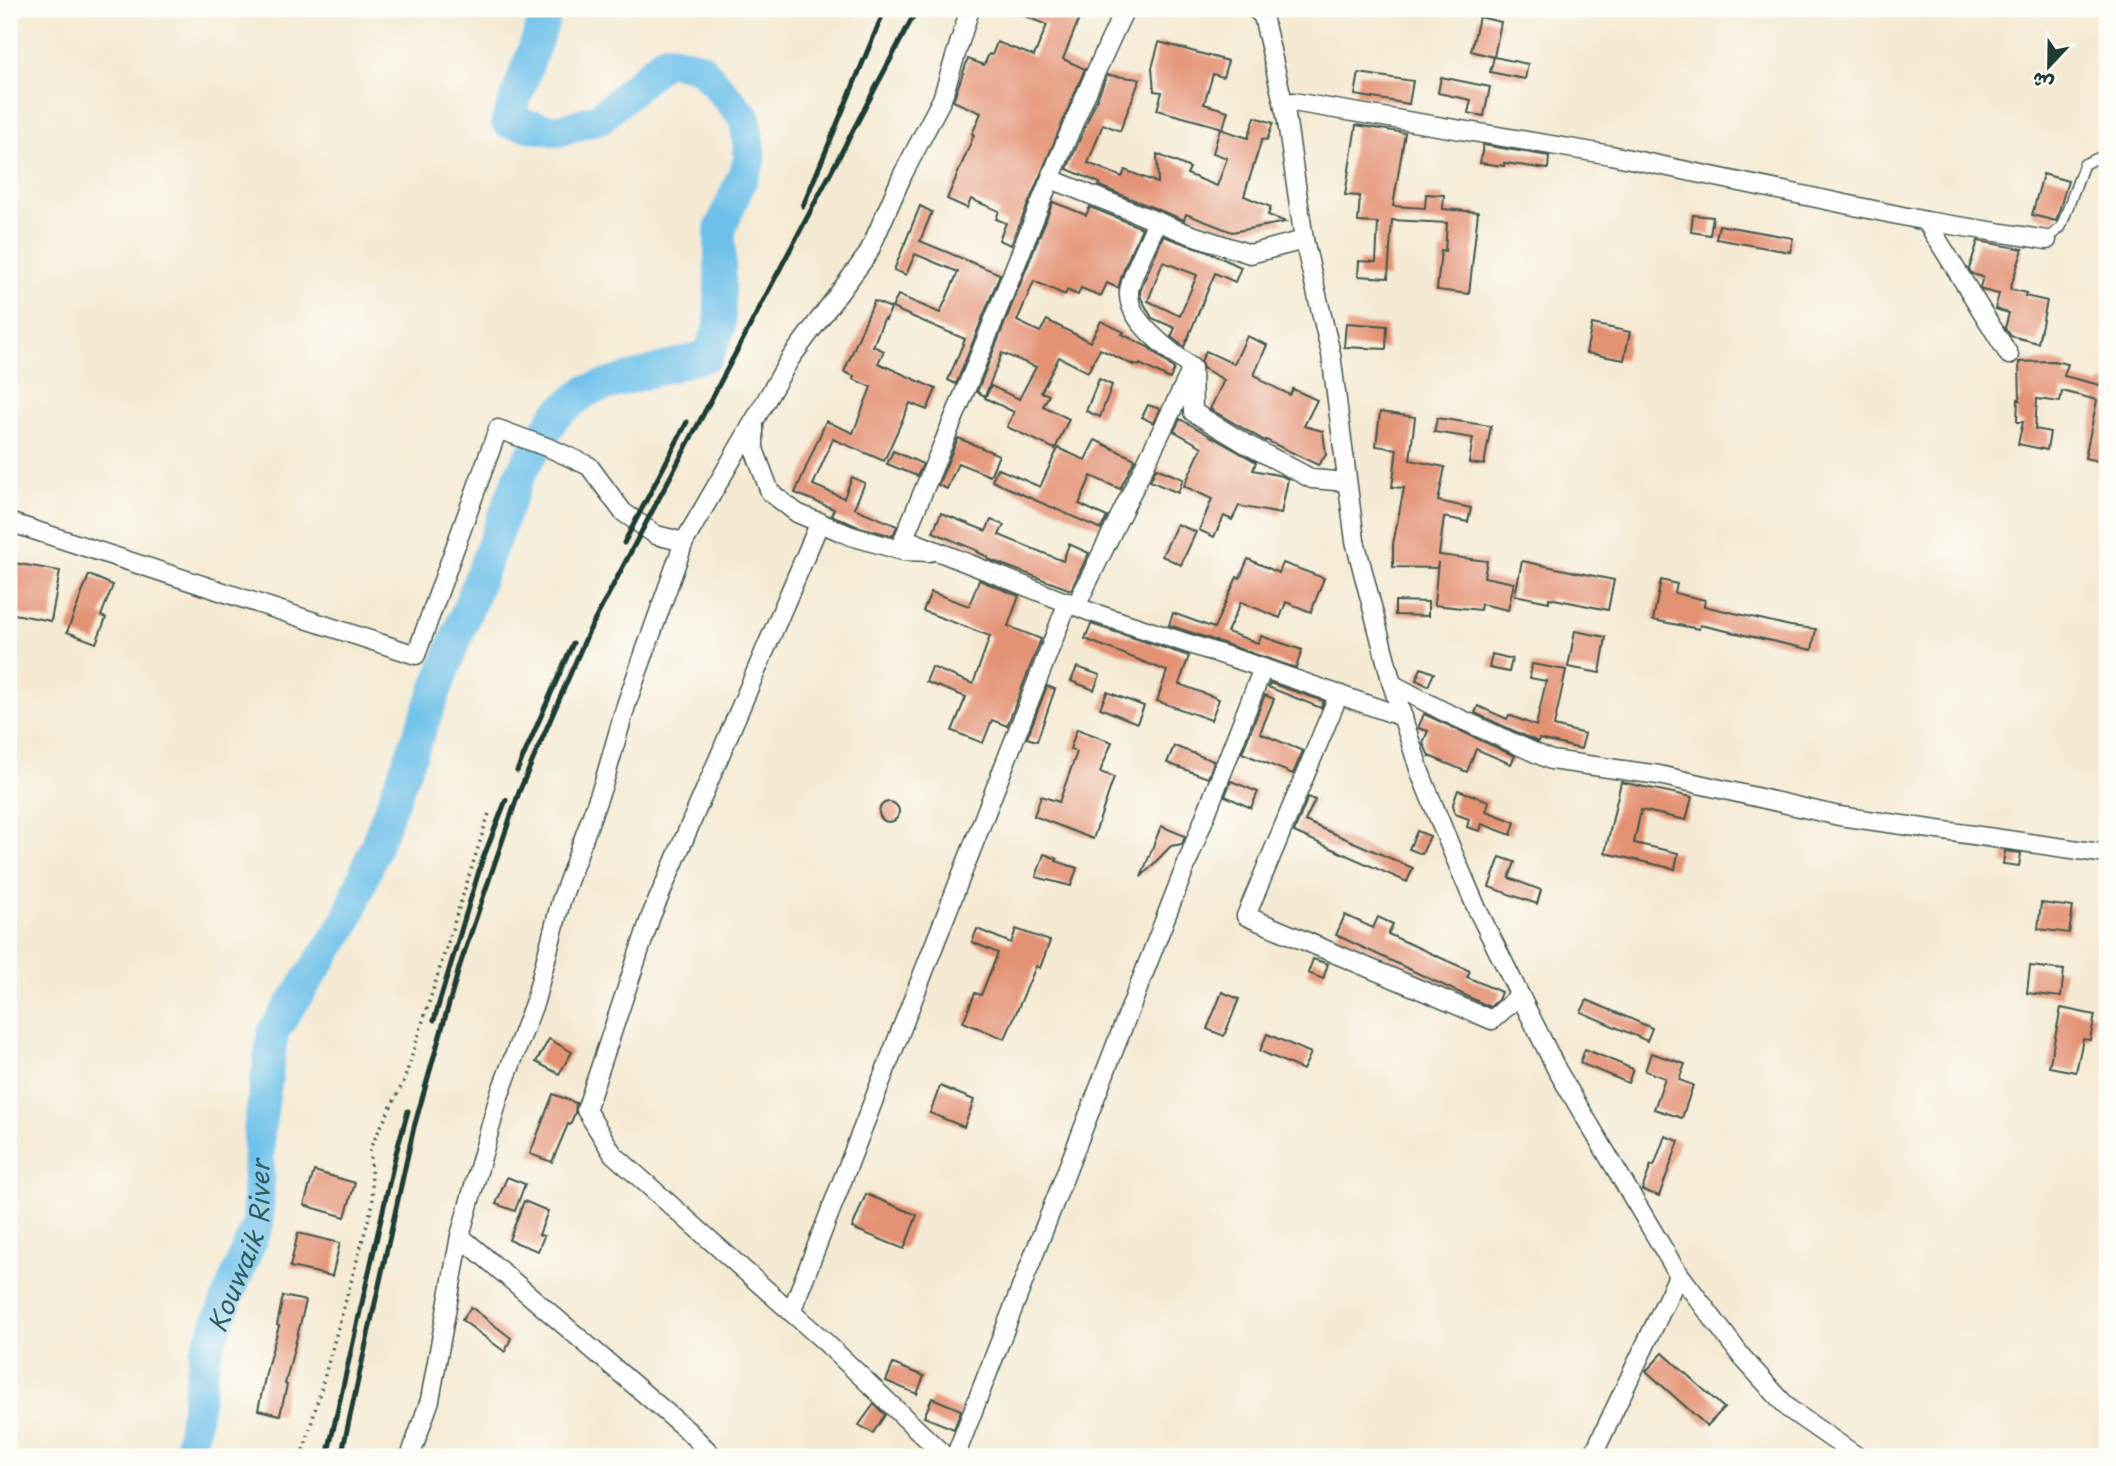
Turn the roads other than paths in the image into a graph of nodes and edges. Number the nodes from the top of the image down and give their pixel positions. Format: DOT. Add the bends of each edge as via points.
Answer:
graph roads {
  1 [pos="970,9"];
  2 [pos="1125,9"];
  3 [pos="1255,9"];
  4 [pos="1284,108"];
  5 [pos="2107,154"];
  6 [pos="1051,179"];
  7 [pos="1157,221"];
  8 [pos="1926,221"];
  9 [pos="1304,240"];
  10 [pos="2046,240"];
  11 [pos="2009,355"];
  12 [pos="1192,368"];
  13 [pos="754,420"];
  14 [pos="1347,482"];
  15 [pos="9,522"];
  16 [pos="820,523"];
  17 [pos="684,542"];
  18 [pos="941,552"];
  19 [pos="1072,604"];
  20 [pos="1263,668"];
  21 [pos="1392,684"];
  22 [pos="1339,694"];
  23 [pos="1403,717"];
  24 [pos="2107,854"];
  25 [pos="1520,995"];
  26 [pos="460,1236"];
  27 [pos="1679,1274"];
  28 [pos="791,1312"];
  29 [pos="410,1457"];
  30 [pos="714,1457"];
  31 [pos="946,1457"];
  32 [pos="955,1457"];
  33 [pos="1592,1457"];
  34 [pos="1858,1457"];
  1 -- 13 [label="street" via="942,99 868,254 790,359"];
  2 -- 6 [label="street"];
  3 -- 4 [label="street" via="1263,16"];
  4 -- 8 [label="street" via="1293,102 1611,155"];
  4 -- 9 [label="street"];
  5 -- 10 [label="lane" via="2084,164 2061,227"];
  6 -- 7 [label="street"];
  6 -- 18 [label="street" via="904,538"];
  7 -- 9 [label="street" via="1251,254"];
  7 -- 12 [label="street" via="1129,290 1131,310 1159,342"];
  8 -- 10 [label="street"];
  8 -- 11 [label="street"];
  9 -- 14 [label="street" via="1331,354"];
  12 -- 14 [label="street" via="1193,412 1312,479"];
  12 -- 19 [label="street"];
  13 -- 16 [label="street" via="754,449 770,492 797,513"];
  13 -- 17 [label="street"];
  14 -- 21 [label="street" via="1354,541"];
  15 -- 17 [label="street" via="416,654 498,429 589,467 623,512 656,535"];
  16 -- 18 [label="street" via="902,551"];
  16 -- 28 [label="street" via="651,916 586,1110 613,1154"];
  17 -- 26 [label="street" via="561,901 535,1001 499,1096"];
  18 -- 19 [label="street"];
  19 -- 20 [label="street"];
  19 -- 28 [label="street"];
  20 -- 22 [label="street"];
  20 -- 32 [label="street"];
  21 -- 23 [label="street"];
  21 -- 24 [label="street" via="1551,760 1659,775 1839,816"];
  22 -- 23 [label="street"];
  22 -- 25 [label="street" via="1246,916 1492,1020"];
  23 -- 25 [label="street" via="1453,853"];
  25 -- 27 [label="street" via="1557,1070"];
  26 -- 29 [label="street" via="430,1400"];
  26 -- 30 [label="street"];
  27 -- 33 [label="street"];
  27 -- 34 [label="street" via="1742,1357 1789,1409"];
  28 -- 31 [label="street"];
}
